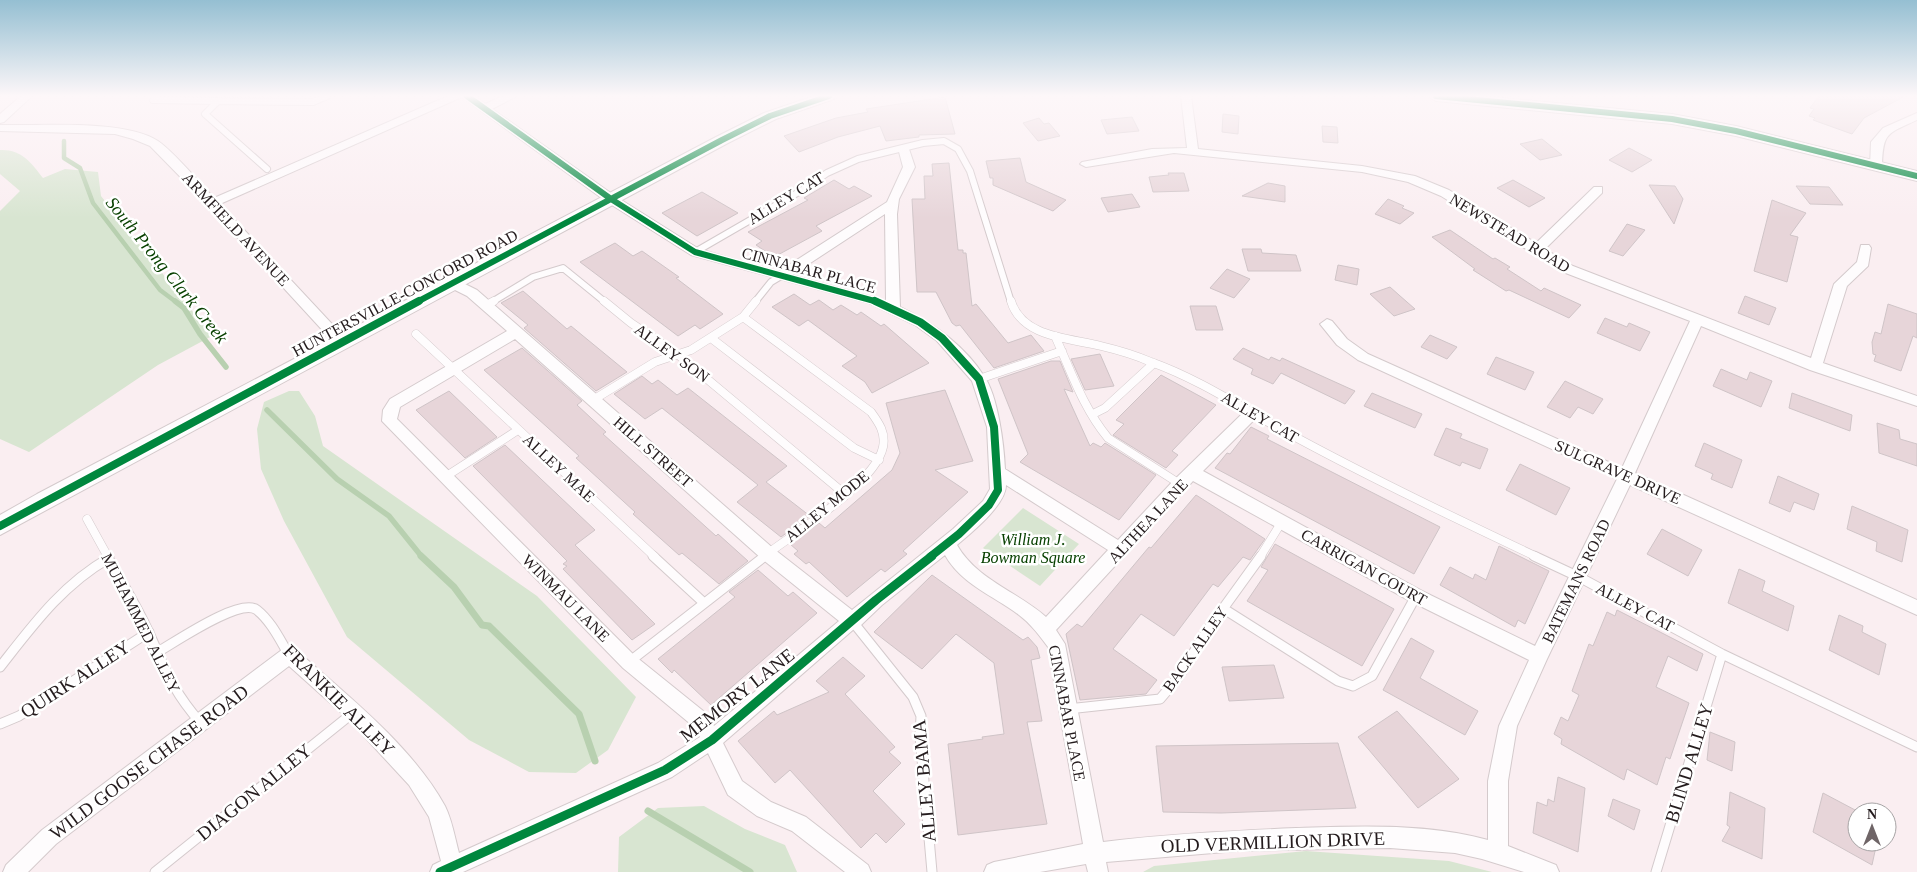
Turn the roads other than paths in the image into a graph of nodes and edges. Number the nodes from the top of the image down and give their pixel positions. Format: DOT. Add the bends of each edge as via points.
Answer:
graph roads {
  1 [pos="138,137"];
  2 [pos="231,137"];
  3 [pos="340,137"];
  4 [pos="359,137"];
  5 [pos="524,137"];
  6 [pos="730,137"];
  7 [pos="1191,137"];
  8 [pos="1759,137"];
  9 [pos="1881,137"];
  10 [pos="904,148"];
  11 [pos="1193,152"];
  12 [pos="1086,164"];
  13 [pos="1876,166"];
  14 [pos="267,168"];
  15 [pos="1917,176"];
  16 [pos="1598,190"];
  17 [pos="209,199"];
  18 [pos="610,199"];
  19 [pos="892,204"];
  20 [pos="1865,248"];
  21 [pos="1535,250"];
  22 [pos="695,252"];
  23 [pos="781,276"];
  24 [pos="452,283"];
  25 [pos="486,305"];
  26 [pos="893,310"];
  27 [pos="743,318"];
  28 [pos="1697,320"];
  29 [pos="1327,324"];
  30 [pos="516,332"];
  31 [pos="416,334"];
  32 [pos="1055,336"];
  33 [pos="711,338"];
  34 [pos="341,342"];
  35 [pos="1062,351"];
  36 [pos="676,353"];
  37 [pos="1154,363"];
  38 [pos="1815,366"];
  39 [pos="452,369"];
  40 [pos="979,379"];
  41 [pos="593,400"];
  42 [pos="1917,401"];
  43 [pos="1093,414"];
  44 [pos="1251,414"];
  45 [pos="518,430"];
  46 [pos="879,460"];
  47 [pos="998,472"];
  48 [pos="1193,473"];
  49 [pos="1626,476"];
  50 [pos="445,477"];
  51 [pos="1180,484"];
  52 [pos="846,495"];
  53 [pos="87,519"];
  54 [pos="1281,523"];
  55 [pos="0,526"];
  56 [pos="947,543"];
  57 [pos="1121,550"];
  58 [pos="768,554"];
  59 [pos="109,558"];
  60 [pos="1579,577"];
  61 [pos="1416,596"];
  62 [pos="703,602"];
  63 [pos="1917,608"];
  64 [pos="1224,609"];
  65 [pos="853,622"];
  66 [pos="1046,629"];
  67 [pos="150,632"];
  68 [pos="156,653"];
  69 [pos="1722,654"];
  70 [pos="289,655"];
  71 [pos="1539,656"];
  72 [pos="629,662"];
  73 [pos="0,667"];
  74 [pos="1068,709"];
  75 [pos="354,712"];
  76 [pos="200,722"];
  77 [pos="0,724"];
  78 [pos="712,740"];
  79 [pos="1917,747"];
  80 [pos="1498,853"];
  81 [pos="1096,862"];
  82 [pos="447,869"];
  83 [pos="13,872"];
  84 [pos="155,872"];
  85 [pos="860,872"];
  86 [pos="932,872"];
  87 [pos="994,872"];
  88 [pos="1549,872"];
  89 [pos="1656,872"];
  1 -- 17 [label="street, ARMFIELD AVENUE" via="154,144"];
  2 -- 14 [label="lane"];
  3 -- 14 [label="street"];
  4 -- 17 [label="street"];
  5 -- 18 [label="street, CINNABAR PLACE"];
  6 -- 18 [label="main road, HUNTERSVILLE-CONCORD ROAD"];
  7 -- 11 [label="street"];
  8 -- 13 [label="main road"];
  9 -- 13 [label="street" via="1877,142"];
  10 -- 19 [label="street" via="909,167"];
  10 -- 22 [label="lane, ALLEY CAT" via="858,159 827,173"];
  10 -- 32 [label="lane, ALLEY CAT" via="944,141 958,149 969,168 1014,311 1034,328"];
  11 -- 12 [label="street, NEWSTEAD ROAD" via="1164,150 1114,162"];
  11 -- 21 [label="street, NEWSTEAD ROAD" via="1362,169 1411,179 1445,193"];
  13 -- 15 [label="main road"];
  14 -- 17 [label="street"];
  16 -- 21 [label="street"];
  17 -- 34 [label="street, ARMFIELD AVENUE"];
  18 -- 22 [label="street, CINNABAR PLACE"];
  18 -- 24 [label="main road, HUNTERSVILLE-CONCORD ROAD"];
  19 -- 23 [label="street"];
  19 -- 26 [label="street"];
  20 -- 38 [label="street" via="1863,263 1841,284"];
  21 -- 28 [label="street, NEWSTEAD ROAD" via="1585,276"];
  22 -- 23 [label="street, CINNABAR PLACE"];
  23 -- 26 [label="street, CINNABAR PLACE" via="873,300"];
  23 -- 27 [label="lane" via="770,282"];
  24 -- 25 [label="street, HILL STREET"];
  24 -- 34 [label="main road, HUNTERSVILLE-CONCORD ROAD"];
  25 -- 30 [label="street, HILL STREET"];
  25 -- 36 [label="lane, ALLEY SON" via="530,280 563,268 631,323"];
  26 -- 40 [label="street, CINNABAR PLACE" via="920,322 942,338"];
  27 -- 33 [label="lane"];
  27 -- 46 [label="lane, ALLEY MODE" via="878,419 884,432"];
  28 -- 38 [label="street, NEWSTEAD ROAD"];
  28 -- 49 [label="street, BATEMANS ROAD"];
  29 -- 49 [label="street, SULGRAVE DRIVE" via="1342,342 1363,356"];
  30 -- 39 [label="street, WINMAU LANE"];
  30 -- 41 [label="street, HILL STREET"];
  31 -- 39 [label="lane, ALLEY MAE"];
  32 -- 35 [label="lane"];
  32 -- 37 [label="lane, ALLEY CAT" via="1112,348"];
  33 -- 36 [label="lane" via="691,350"];
  33 -- 46 [label="lane" via="854,448"];
  34 -- 55 [label="main road, HUNTERSVILLE-CONCORD ROAD"];
  35 -- 40 [label="lane"];
  35 -- 43 [label="lane" via="1084,403"];
  36 -- 41 [label="lane" via="655,362"];
  36 -- 52 [label="lane, ALLEY SON"];
  37 -- 43 [label="lane" via="1105,408"];
  37 -- 44 [label="lane, ALLEY CAT" via="1236,402"];
  38 -- 42 [label="street, NEWSTEAD ROAD"];
  39 -- 45 [label="lane, ALLEY MAE"];
  39 -- 50 [label="street, WINMAU LANE" via="395,403 389,416 389,420"];
  40 -- 47 [label="street, CINNABAR PLACE" via="994,426"];
  41 -- 58 [label="street, HILL STREET"];
  43 -- 51 [label="lane" via="1108,438"];
  44 -- 48 [label="street, ALTHEA LANE"];
  44 -- 60 [label="lane, ALLEY CAT" via="1370,477"];
  45 -- 50 [label="lane"];
  45 -- 62 [label="lane, ALLEY MAE"];
  46 -- 52 [label="lane, ALLEY MODE"];
  47 -- 56 [label="street, CINNABAR PLACE" via="998,490 989,505"];
  47 -- 57 [label="street"];
  48 -- 51 [label="street, ALTHEA LANE"];
  48 -- 54 [label="street, CARRIGAN COURT"];
  49 -- 60 [label="street, BATEMANS ROAD"];
  49 -- 63 [label="street, SULGRAVE DRIVE"];
  50 -- 72 [label="street, WINMAU LANE"];
  51 -- 57 [label="street, ALTHEA LANE"];
  52 -- 58 [label="lane, ALLEY MODE"];
  53 -- 59 [label="lane, MUHAMMED ALLEY"];
  54 -- 61 [label="street, CARRIGAN COURT" via="1319,540"];
  54 -- 64 [label="lane, BACK ALLEY"];
  56 -- 65 [label="street, MEMORY LANE"];
  56 -- 66 [label="street, CINNABAR PLACE" via="960,562 980,580"];
  57 -- 66 [label="street, ALTHEA LANE"];
  58 -- 62 [label="lane, ALLEY MODE"];
  58 -- 65 [label="street, HILL STREET"];
  59 -- 67 [label="lane, MUHAMMED ALLEY"];
  59 -- 73 [label="lane" via="88,568 55,596"];
  60 -- 69 [label="lane, ALLEY CAT"];
  60 -- 71 [label="street, BATEMANS ROAD"];
  61 -- 64 [label="lane" via="1372,676 1353,686 1338,681"];
  61 -- 71 [label="street, CARRIGAN COURT"];
  62 -- 72 [label="lane, ALLEY MODE"];
  64 -- 74 [label="lane, BACK ALLEY" via="1160,699"];
  65 -- 78 [label="street, MEMORY LANE"];
  65 -- 86 [label="lane, ALLEY BAMA" via="913,697 921,716"];
  66 -- 74 [label="street, CINNABAR PLACE" via="1056,644"];
  67 -- 68 [label="lane, MUHAMMED ALLEY"];
  67 -- 77 [label="lane, QUIRK ALLEY" via="19,716"];
  68 -- 70 [label="lane, FRANKIE ALLEY" via="243,607 256,608"];
  68 -- 76 [label="lane, MUHAMMED ALLEY" via="183,703"];
  69 -- 79 [label="lane, ALLEY CAT"];
  69 -- 89 [label="lane, BLIND ALLEY"];
  70 -- 75 [label="street, FRANKIE ALLEY"];
  70 -- 76 [label="street, WILD GOOSE CHASE ROAD"];
  71 -- 80 [label="street, BATEMANS ROAD" via="1508,726 1498,781"];
  72 -- 78 [label="street, WINMAU LANE" via="700,720"];
  74 -- 81 [label="street, CINNABAR PLACE"];
  75 -- 82 [label="street, FRANKIE ALLEY" via="416,778 438,813"];
  75 -- 84 [label="lane, DIAGON ALLEY"];
  76 -- 83 [label="street, WILD GOOSE CHASE ROAD" via="49,837"];
  78 -- 82 [label="street, MEMORY LANE" via="665,770"];
  78 -- 85 [label="street, WINMAU LANE" via="735,788 764,809 800,824"];
  80 -- 81 [label="street, OLD VERMILLION DRIVE" via="1442,841 1358,837 1134,847"];
  80 -- 88 [label="street, OLD VERMILLION DRIVE"];
  81 -- 87 [label="street, OLD VERMILLION DRIVE"];
}
